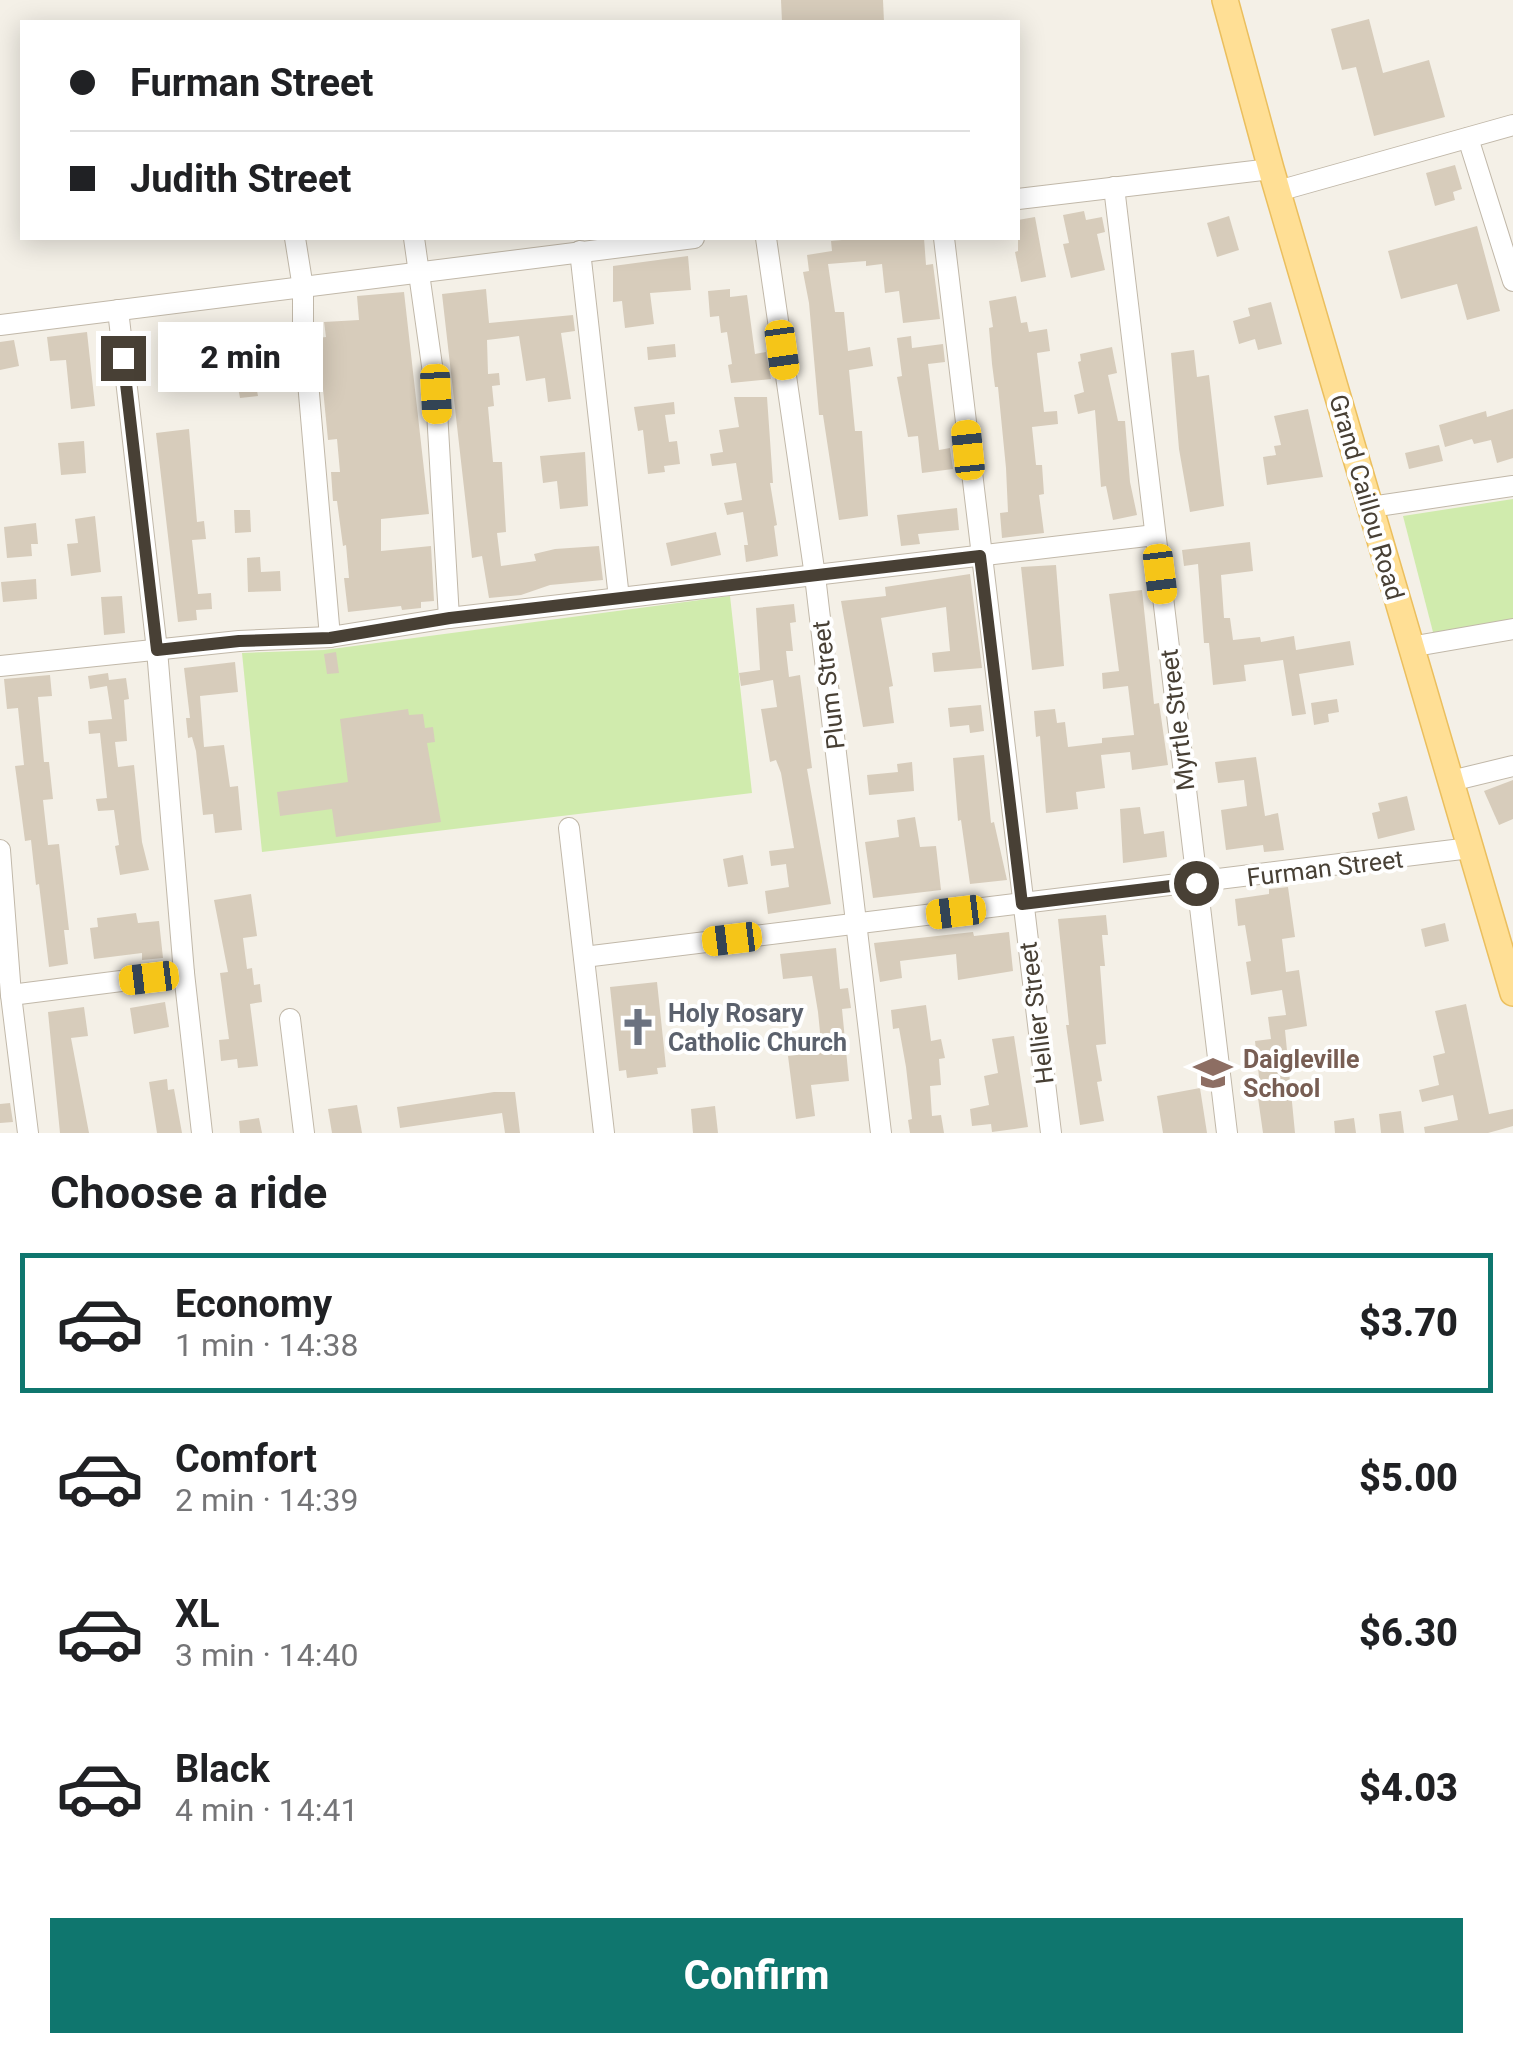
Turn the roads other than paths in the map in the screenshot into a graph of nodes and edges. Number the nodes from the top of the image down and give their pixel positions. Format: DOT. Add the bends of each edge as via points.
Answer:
graph roads {
  1 [pos="1233,1"];
  2 [pos="1513,126"];
  3 [pos="1468,138"];
  4 [pos="1274,180"];
  5 [pos="1114,188"];
  6 [pos="1020,199"];
  7 [pos="295,240"];
  8 [pos="414,240"];
  9 [pos="658,240"];
  10 [pos="766,240"];
  11 [pos="944,240"];
  12 [pos="536,247"];
  13 [pos="580,251"];
  14 [pos="420,273"];
  15 [pos="1513,282"];
  16 [pos="303,288"];
  17 [pos="118,310"];
  18 [pos="0,325"];
  19 [pos="1513,486"];
  20 [pos="1371,507"];
  21 [pos="1155,535"];
  22 [pos="980,556"];
  23 [pos="816,576"];
  24 [pos="619,598"];
  25 [pos="450,618"];
  26 [pos="1513,629"];
  27 [pos="330,638"];
  28 [pos="1410,647"];
  29 [pos="157,650"];
  30 [pos="0,666"];
  31 [pos="1513,766"];
  32 [pos="1451,781"];
  33 [pos="569,828"];
  34 [pos="1470,848"];
  35 [pos="0,850"];
  36 [pos="1196,883"];
  37 [pos="1022,904"];
  38 [pos="855,924"];
  39 [pos="584,958"];
  40 [pos="184,974"];
  41 [pos="1513,993"];
  42 [pos="12,995"];
  43 [pos="290,1019"];
  44 [pos="28,1133"];
  45 [pos="202,1133"];
  46 [pos="304,1133"];
  47 [pos="604,1133"];
  48 [pos="881,1133"];
  49 [pos="1051,1133"];
  50 [pos="1227,1133"];
  1 -- 4 [label="main road, Grand Caillou Road"];
  2 -- 3 [label="street"];
  3 -- 4 [label="street"];
  3 -- 15 [label="street"];
  4 -- 5 [label="street"];
  4 -- 20 [label="main road, Grand Caillou Road"];
  5 -- 6 [label="street"];
  5 -- 21 [label="street, Myrtle Street"];
  7 -- 16 [label="street"];
  8 -- 14 [label="street"];
  9 -- 13 [label="street"];
  10 -- 23 [label="street, Plum Street"];
  11 -- 22 [label="street, Hellier Street"];
  12 -- 13 [label="street"];
  12 -- 14 [label="street"];
  13 -- 24 [label="street"];
  14 -- 16 [label="street"];
  14 -- 25 [label="street" via="436,394"];
  16 -- 17 [label="street"];
  16 -- 27 [label="street"];
  17 -- 18 [label="street"];
  17 -- 29 [label="street"];
  19 -- 20 [label="street"];
  20 -- 28 [label="main road, Grand Caillou Road"];
  21 -- 22 [label="street"];
  21 -- 36 [label="street, Myrtle Street"];
  22 -- 23 [label="street"];
  22 -- 37 [label="street, Hellier Street"];
  23 -- 24 [label="street"];
  23 -- 38 [label="street, Plum Street"];
  24 -- 25 [label="street"];
  25 -- 27 [label="street"];
  26 -- 28 [label="street"];
  27 -- 29 [label="street"];
  28 -- 32 [label="main road, Grand Caillou Road"];
  29 -- 30 [label="street"];
  29 -- 40 [label="street"];
  31 -- 32 [label="street"];
  32 -- 34 [label="main road, Grand Caillou Road"];
  33 -- 39 [label="street"];
  34 -- 36 [label="street, Furman Street"];
  34 -- 41 [label="main road, Grand Caillou Road"];
  35 -- 42 [label="street"];
  36 -- 37 [label="street, Furman Street"];
  36 -- 50 [label="street, Myrtle Street"];
  37 -- 38 [label="street, Furman Street"];
  37 -- 49 [label="street, Hellier Street"];
  38 -- 39 [label="street, Furman Street"];
  38 -- 48 [label="street, Plum Street"];
  39 -- 47 [label="street"];
  40 -- 42 [label="street"];
  40 -- 45 [label="street"];
  42 -- 44 [label="street"];
  43 -- 46 [label="street"];
}
